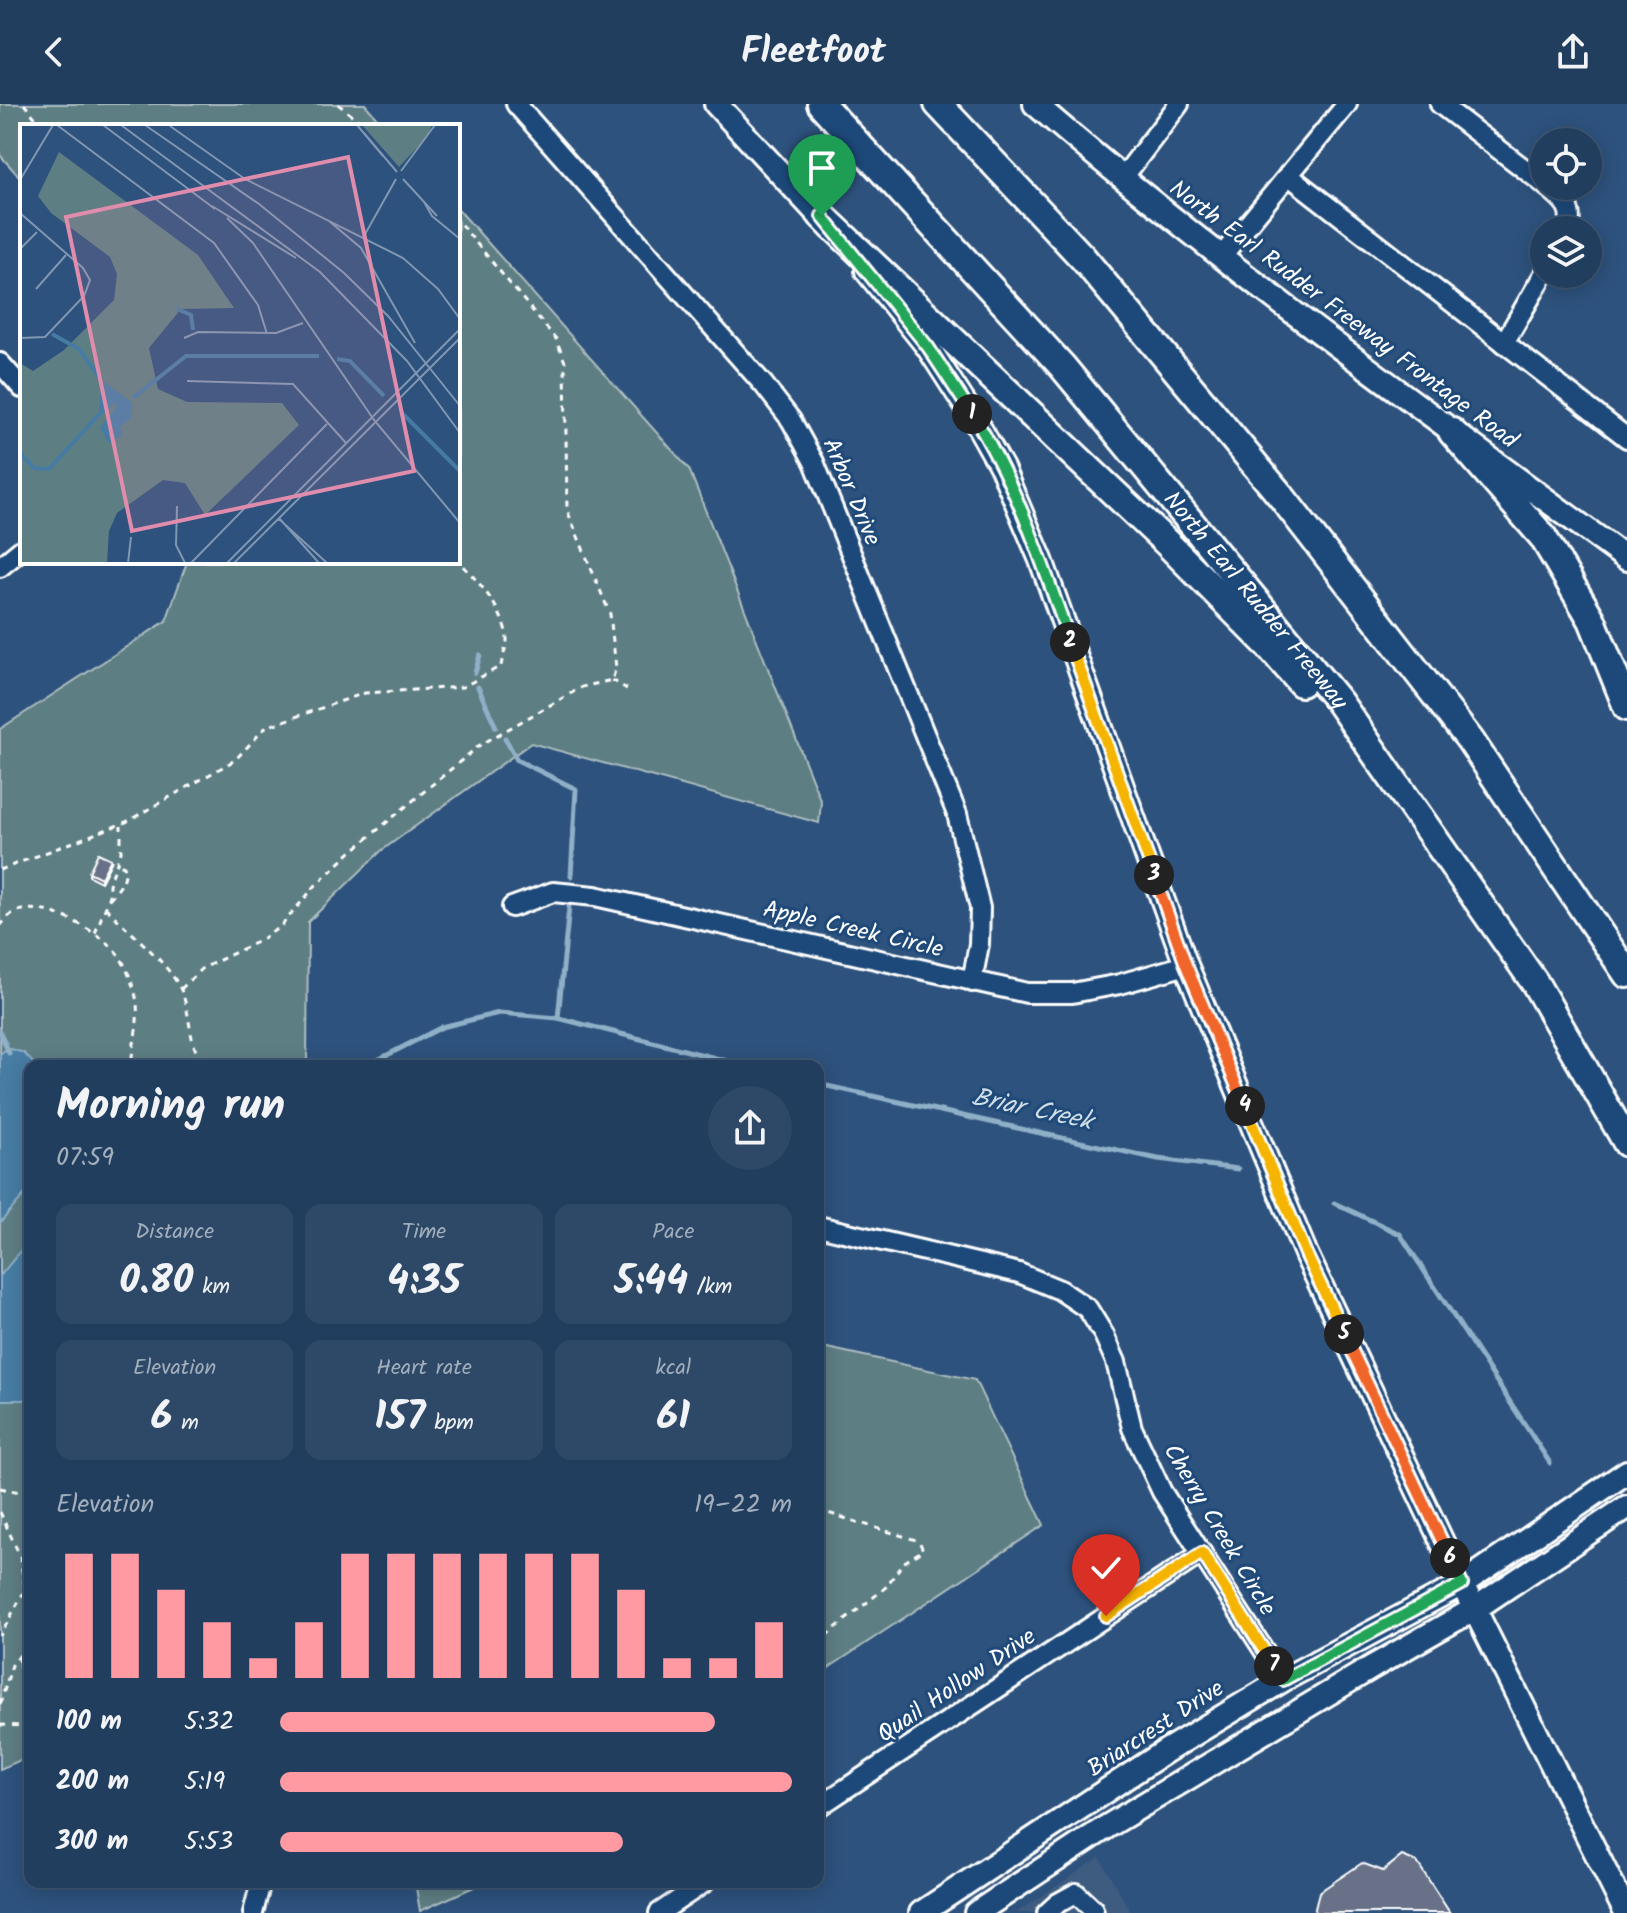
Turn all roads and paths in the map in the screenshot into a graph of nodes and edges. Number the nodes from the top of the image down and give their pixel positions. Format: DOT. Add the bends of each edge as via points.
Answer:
graph roads {
  1 [pos="24,104"];
  2 [pos="338,104"];
  3 [pos="516,104"];
  4 [pos="716,104"];
  5 [pos="821,104"];
  6 [pos="938,104"];
  7 [pos="1035,104"];
  8 [pos="1179,104"];
  9 [pos="1347,104"];
  10 [pos="1440,104"];
  11 [pos="40,124"];
  12 [pos="363,124"];
  13 [pos="1530,173"];
  14 [pos="1288,175"];
  15 [pos="1122,179"];
  16 [pos="1560,200"];
  17 [pos="822,216"];
  18 [pos="1571,216"];
  19 [pos="460,223"];
  20 [pos="1221,257"];
  21 [pos="1536,288"];
  22 [pos="1504,343"];
  23 [pos="0,363"];
  24 [pos="20,386"];
  25 [pos="1452,432"];
  26 [pos="1627,438"];
  27 [pos="20,551"];
  28 [pos="1627,559"];
  29 [pos="460,564"];
  30 [pos="0,567"];
  31 [pos="612,680"];
  32 [pos="627,689"];
  33 [pos="1627,707"];
  34 [pos="121,825"];
  35 [pos="1431,834"];
  36 [pos="117,863"];
  37 [pos="0,870"];
  38 [pos="109,899"];
  39 [pos="512,907"];
  40 [pos="106,908"];
  41 [pos="0,926"];
  42 [pos="95,933"];
  43 [pos="1186,965"];
  44 [pos="1627,974"];
  45 [pos="972,982"];
  46 [pos="181,989"];
  47 [pos="132,1060"];
  48 [pos="200,1060"];
  49 [pos="1627,1143"];
  50 [pos="824,1227"];
  51 [pos="1627,1472"];
  52 [pos="0,1488"];
  53 [pos="24,1493"];
  54 [pos="1627,1507"];
  55 [pos="0,1512"];
  56 [pos="824,1512"];
  57 [pos="1202,1553"];
  58 [pos="24,1583"];
  59 [pos="1462,1584"];
  60 [pos="24,1592"];
  61 [pos="1476,1608"];
  62 [pos="0,1636"];
  63 [pos="824,1637"];
  64 [pos="24,1650"];
  65 [pos="1283,1680"];
  66 [pos="0,1704"];
  67 [pos="0,1725"];
  68 [pos="24,1726"];
  69 [pos="824,1803"];
  70 [pos="259,1888"];
  71 [pos="696,1888"];
  72 [pos="253,1913"];
  73 [pos="659,1913"];
  74 [pos="921,1913"];
  75 [pos="976,1913"];
  76 [pos="1047,1913"];
  77 [pos="1094,1913"];
  78 [pos="1626,1913"];
  1 -- 11 [label="path"];
  2 -- 12 [label="path"];
  3 -- 45 [label="street, Arbor Drive" via="764,385 814,462 957,814 980,908"];
  4 -- 17 [label="main road"];
  5 -- 35 [label="highway, North Earl Rudder Freeway" via="1062,366 1339,702"];
  6 -- 44 [label="highway" via="1083,258 1281,496 1470,740"];
  7 -- 15 [label="main road, North Earl Rudder Freeway Frontage Road"];
  8 -- 15 [label="street"];
  9 -- 14 [label="street"];
  10 -- 13 [label="street"];
  14 -- 20 [label="street"];
  14 -- 22 [label="street"];
  15 -- 20 [label="main road, North Earl Rudder Freeway Frontage Road"];
  16 -- 18 [label="street"];
  17 -- 35 [label="highway" via="1268,645"];
  17 -- 43 [label="main road" via="928,347 1002,468 1041,560"];
  19 -- 31 [label="path" via="556,339 565,362 567,510 610,614 616,668"];
  20 -- 25 [label="main road, North Earl Rudder Freeway Frontage Road"];
  21 -- 22 [label="street"];
  22 -- 26 [label="street"];
  23 -- 24 [label="street"];
  25 -- 28 [label="main road, North Earl Rudder Freeway Frontage Road"];
  25 -- 33 [label="highway" via="1543,537 1592,620"];
  27 -- 30 [label="street"];
  29 -- 34 [label="path" via="496,607 507,640 501,666 463,687 365,693 266,727 235,760"];
  31 -- 32 [label="path"];
  31 -- 46 [label="path" via="582,687 480,745 351,852 281,926 201,969"];
  34 -- 36 [label="path"];
  34 -- 37 [label="path"];
  35 -- 49 [label="highway, North Earl Rudder Freeway" via="1535,983"];
  36 -- 38 [label="path"];
  36 -- 38 [label="path" via="126,873"];
  38 -- 40 [label="path"];
  39 -- 45 [label="street, Apple Creek Circle" via="553,892 595,896"];
  40 -- 42 [label="path"];
  40 -- 46 [label="path"];
  41 -- 42 [label="path" via="13,913 35,909 51,911"];
  42 -- 47 [label="path" via="118,954 134,988 138,1009"];
  43 -- 45 [label="street, Apple Creek Circle" via="1072,993 1027,993"];
  43 -- 59 [label="main road" via="1306,1254"];
  46 -- 48 [label="path"];
  50 -- 57 [label="street, Cherry Creek Circle" via="1019,1273 1088,1309 1116,1362 1146,1461"];
  51 -- 59 [label="main road, Briarcrest Drive"];
  52 -- 53 [label="path"];
  54 -- 61 [label="main road"];
  55 -- 58 [label="path" via="20,1556"];
  56 -- 63 [label="path" via="919,1541 923,1550"];
  57 -- 65 [label="street, Cherry Creek Circle"];
  57 -- 69 [label="street, Quail Hollow Drive"];
  59 -- 61 [label="main road"];
  59 -- 65 [label="main road, Briarcrest Drive"];
  60 -- 62 [label="path"];
  61 -- 75 [label="main road" via="1108,1826"];
  61 -- 78 [label="main road"];
  64 -- 66 [label="path" via="12,1665"];
  65 -- 74 [label="main road, Briarcrest Drive"];
  67 -- 68 [label="path"];
  70 -- 72 [label="street"];
  71 -- 73 [label="street"];
  76 -- 77 [label="street" via="1076,1893"];
}
